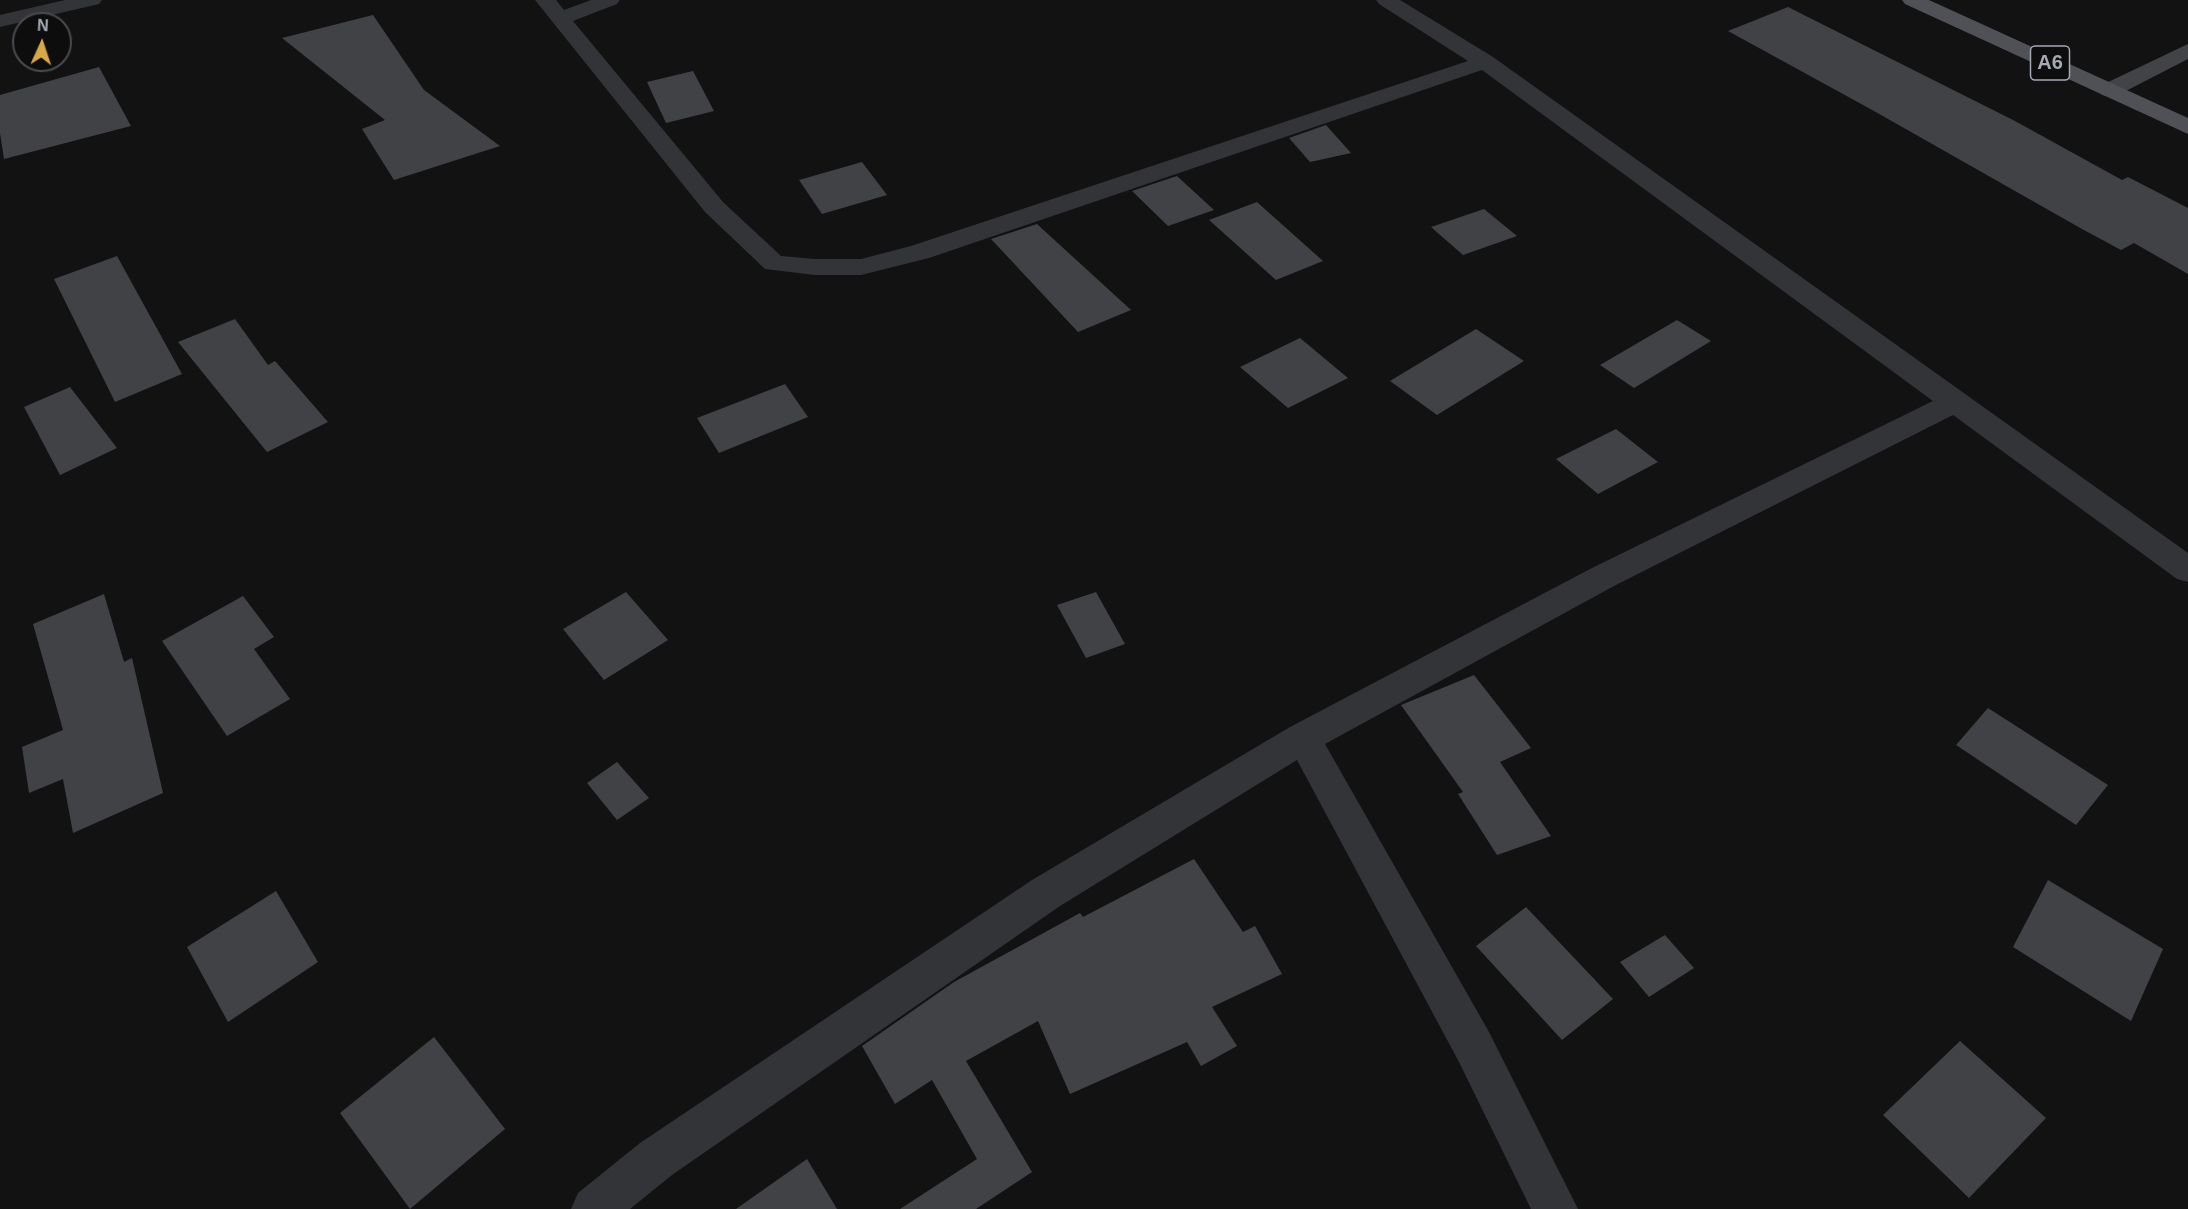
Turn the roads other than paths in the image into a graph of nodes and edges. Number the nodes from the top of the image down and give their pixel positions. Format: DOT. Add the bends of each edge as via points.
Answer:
graph roads {
  1 [pos="92,0"];
  2 [pos="544,0"];
  3 [pos="610,0"];
  4 [pos="1386,0"];
  5 [pos="1912,0"];
  6 [pos="561,18"];
  7 [pos="0,21"];
  8 [pos="2188,51"];
  9 [pos="1485,62"];
  10 [pos="2109,90"];
  11 [pos="2188,127"];
  12 [pos="1957,401"];
  13 [pos="2188,570"];
  14 [pos="1303,738"];
  15 [pos="594,1209"];
  16 [pos="1555,1209"];
  1 -- 7 [label="street"];
  2 -- 6 [label="street"];
  3 -- 6 [label="street"];
  4 -- 9 [label="street"];
  5 -- 10 [label="main road, A6"];
  6 -- 9 [label="street" via="714,207 774,263 815,267 861,267 920,252"];
  8 -- 10 [label="main road"];
  9 -- 12 [label="street"];
  10 -- 11 [label="main road, A6"];
  12 -- 13 [label="street"];
  12 -- 14 [label="street" via="1604,577"];
  14 -- 15 [label="street" via="1046,893 656,1158"];
  14 -- 16 [label="street" via="1473,1047"];
}
